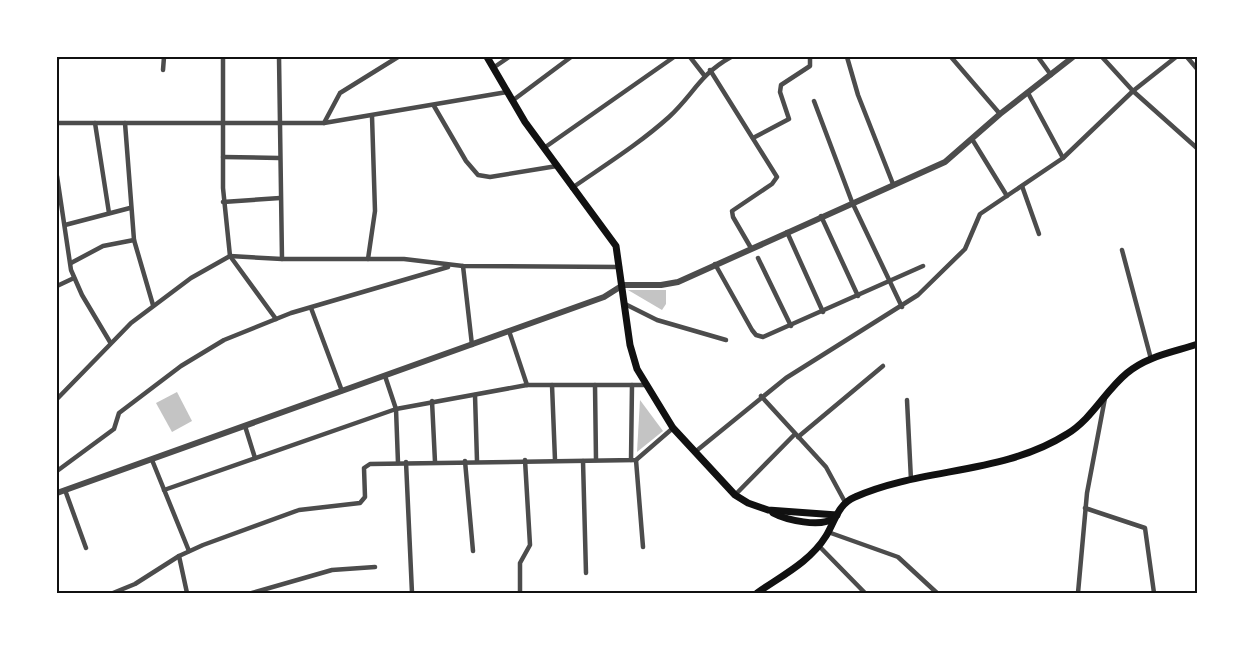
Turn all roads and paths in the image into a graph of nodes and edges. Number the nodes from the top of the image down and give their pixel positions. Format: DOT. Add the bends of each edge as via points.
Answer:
graph roads {
  1 [pos="164,57"];
  2 [pos="223,57"];
  3 [pos="279,57"];
  4 [pos="398,57"];
  5 [pos="487,57"];
  6 [pos="509,57"];
  7 [pos="571,57"];
  8 [pos="674,57"];
  9 [pos="690,57"];
  10 [pos="731,57"];
  11 [pos="810,57"];
  12 [pos="848,57"];
  13 [pos="951,57"];
  14 [pos="1038,57"];
  15 [pos="1073,57"];
  16 [pos="1102,57"];
  17 [pos="1176,57"];
  18 [pos="1187,57"];
  19 [pos="493,68"];
  20 [pos="164,70"];
  21 [pos="710,70"];
  22 [pos="1198,70"];
  23 [pos="704,75"];
  24 [pos="1050,75"];
  25 [pos="1133,91"];
  26 [pos="507,92"];
  27 [pos="1028,93"];
  28 [pos="512,101"];
  29 [pos="814,101"];
  30 [pos="434,106"];
  31 [pos="1000,114"];
  32 [pos="372,117"];
  33 [pos="57,123"];
  34 [pos="95,123"];
  35 [pos="125,123"];
  36 [pos="224,123"];
  37 [pos="278,123"];
  38 [pos="324,123"];
  39 [pos="753,138"];
  40 [pos="972,139"];
  41 [pos="544,148"];
  42 [pos="1198,149"];
  43 [pos="223,156"];
  44 [pos="279,158"];
  45 [pos="1063,158"];
  46 [pos="557,166"];
  47 [pos="57,176"];
  48 [pos="893,184"];
  49 [pos="1023,186"];
  50 [pos="572,188"];
  51 [pos="1007,196"];
  52 [pos="280,198"];
  53 [pos="223,202"];
  54 [pos="852,202"];
  55 [pos="130,208"];
  56 [pos="109,213"];
  57 [pos="821,216"];
  58 [pos="65,225"];
  59 [pos="787,231"];
  60 [pos="1039,234"];
  61 [pos="134,240"];
  62 [pos="751,248"];
  63 [pos="1122,250"];
  64 [pos="230,256"];
  65 [pos="758,258"];
  66 [pos="282,259"];
  67 [pos="368,259"];
  68 [pos="71,263"];
  69 [pos="715,264"];
  70 [pos="450,266"];
  71 [pos="464,266"];
  72 [pos="923,266"];
  73 [pos="620,267"];
  74 [pos="74,278"];
  75 [pos="890,281"];
  76 [pos="622,285"];
  77 [pos="57,286"];
  78 [pos="858,296"];
  79 [pos="625,304"];
  80 [pos="153,305"];
  81 [pos="902,307"];
  82 [pos="311,308"];
  83 [pos="823,312"];
  84 [pos="276,319"];
  85 [pos="791,326"];
  86 [pos="509,331"];
  87 [pos="726,340"];
  88 [pos="110,342"];
  89 [pos="1198,344"];
  90 [pos="472,345"];
  91 [pos="1150,359"];
  92 [pos="883,366"];
  93 [pos="385,376"];
  94 [pos="527,385"];
  95 [pos="552,385"];
  96 [pos="595,385"];
  97 [pos="632,385"];
  98 [pos="646,386"];
  99 [pos="342,391"];
  100 [pos="475,395"];
  101 [pos="761,396"];
  102 [pos="1105,398"];
  103 [pos="57,399"];
  104 [pos="907,400"];
  105 [pos="432,401"];
  106 [pos="396,409"];
  107 [pos="245,426"];
  108 [pos="673,428"];
  109 [pos="796,435"];
  110 [pos="695,452"];
  111 [pos="255,458"];
  112 [pos="152,460"];
  113 [pos="525,460"];
  114 [pos="555,460"];
  115 [pos="596,460"];
  116 [pos="634,460"];
  117 [pos="477,461"];
  118 [pos="582,461"];
  119 [pos="406,462"];
  120 [pos="435,462"];
  121 [pos="465,462"];
  122 [pos="398,463"];
  123 [pos="57,471"];
  124 [pos="911,480"];
  125 [pos="65,490"];
  126 [pos="164,490"];
  127 [pos="57,493"];
  128 [pos="735,495"];
  129 [pos="845,502"];
  130 [pos="1085,508"];
  131 [pos="837,515"];
  132 [pos="828,531"];
  133 [pos="819,546"];
  134 [pos="643,547"];
  135 [pos="86,548"];
  136 [pos="189,551"];
  137 [pos="473,551"];
  138 [pos="179,556"];
  139 [pos="375,567"];
  140 [pos="586,573"];
  141 [pos="766,590"];
  142 [pos="113,593"];
  143 [pos="187,593"];
  144 [pos="252,593"];
  145 [pos="412,593"];
  146 [pos="520,593"];
  147 [pos="757,593"];
  148 [pos="865,593"];
  149 [pos="937,593"];
  150 [pos="1078,593"];
  151 [pos="1154,593"];
  1 -- 20 [label="street"];
  2 -- 36 [label="street"];
  3 -- 37 [label="street"];
  4 -- 38 [label="street" via="340,93"];
  5 -- 19 [label="main road"];
  6 -- 19 [label="street"];
  7 -- 28 [label="street"];
  8 -- 41 [label="street"];
  9 -- 23 [label="street"];
  10 -- 21 [label="street"];
  11 -- 39 [label="street" via="810,66 781,85 789,119"];
  12 -- 48 [label="street" via="858,95"];
  13 -- 31 [label="street"];
  14 -- 24 [label="street"];
  15 -- 24 [label="street"];
  16 -- 25 [label="street"];
  17 -- 25 [label="street"];
  18 -- 22 [label="street"];
  19 -- 26 [label="main road"];
  21 -- 23 [label="street"];
  21 -- 39 [label="street"];
  23 -- 50 [label="street" via="659,125"];
  24 -- 27 [label="street"];
  25 -- 42 [label="street"];
  25 -- 45 [label="street"];
  26 -- 28 [label="main road"];
  26 -- 30 [label="street"];
  27 -- 31 [label="street"];
  27 -- 45 [label="street"];
  28 -- 41 [label="main road"];
  29 -- 54 [label="street"];
  30 -- 32 [label="street"];
  30 -- 46 [label="street" via="478,175 490,177"];
  31 -- 40 [label="street"];
  32 -- 38 [label="street"];
  32 -- 67 [label="street" via="375,211"];
  33 -- 34 [label="street"];
  34 -- 35 [label="street"];
  34 -- 56 [label="street"];
  35 -- 36 [label="street"];
  35 -- 55 [label="street"];
  36 -- 37 [label="street"];
  36 -- 43 [label="street"];
  37 -- 38 [label="street"];
  37 -- 44 [label="street"];
  39 -- 62 [label="street" via="777,177 732,211"];
  40 -- 48 [label="street" via="945,162"];
  40 -- 51 [label="street"];
  41 -- 46 [label="main road"];
  43 -- 44 [label="street"];
  43 -- 53 [label="street"];
  44 -- 52 [label="street"];
  45 -- 49 [label="street"];
  46 -- 50 [label="main road"];
  47 -- 58 [label="street"];
  48 -- 54 [label="street"];
  49 -- 51 [label="street"];
  49 -- 60 [label="street"];
  50 -- 73 [label="main road" via="616,246"];
  51 -- 81 [label="street" via="980,214 965,249"];
  52 -- 53 [label="street"];
  52 -- 66 [label="street"];
  53 -- 64 [label="street"];
  54 -- 57 [label="street"];
  54 -- 75 [label="street"];
  55 -- 56 [label="street"];
  55 -- 61 [label="street"];
  56 -- 58 [label="street"];
  57 -- 59 [label="street"];
  57 -- 78 [label="street"];
  58 -- 68 [label="street"];
  59 -- 62 [label="street"];
  59 -- 83 [label="street"];
  61 -- 68 [label="street" via="103,246"];
  61 -- 80 [label="street"];
  62 -- 69 [label="street"];
  63 -- 91 [label="street"];
  64 -- 66 [label="street"];
  64 -- 80 [label="street"];
  64 -- 84 [label="street"];
  65 -- 85 [label="street"];
  66 -- 67 [label="street"];
  67 -- 70 [label="street" via="404,259"];
  68 -- 74 [label="street"];
  69 -- 76 [label="street" via="670,284"];
  69 -- 85 [label="street" via="756,335 769,336"];
  70 -- 71 [label="street"];
  70 -- 82 [label="street"];
  71 -- 73 [label="street"];
  71 -- 90 [label="street"];
  72 -- 75 [label="street"];
  73 -- 76 [label="main road"];
  74 -- 77 [label="street"];
  74 -- 88 [label="street"];
  75 -- 78 [label="street"];
  75 -- 81 [label="street"];
  76 -- 79 [label="main road"];
  76 -- 86 [label="street" via="604,297"];
  78 -- 83 [label="street"];
  79 -- 87 [label="street" via="657,320"];
  79 -- 98 [label="main road" via="630,345"];
  80 -- 88 [label="street"];
  81 -- 101 [label="street"];
  82 -- 84 [label="street"];
  82 -- 99 [label="street"];
  83 -- 85 [label="street"];
  84 -- 123 [label="street" via="224,340 181,366 119,412 114,429"];
  86 -- 90 [label="street"];
  86 -- 94 [label="street"];
  88 -- 103 [label="street"];
  89 -- 91 [label="main road"];
  90 -- 93 [label="street"];
  91 -- 102 [label="main road" via="1125,374"];
  92 -- 109 [label="street"];
  93 -- 99 [label="street"];
  93 -- 106 [label="street"];
  94 -- 95 [label="street"];
  94 -- 100 [label="street"];
  95 -- 96 [label="street"];
  95 -- 114 [label="street"];
  96 -- 97 [label="street"];
  96 -- 115 [label="street"];
  97 -- 98 [label="street"];
  97 -- 116 [label="street"];
  98 -- 108 [label="main road"];
  99 -- 107 [label="street"];
  100 -- 105 [label="street"];
  100 -- 117 [label="street"];
  101 -- 109 [label="street"];
  101 -- 110 [label="street"];
  102 -- 124 [label="main road" via="1068,434 1023,455"];
  102 -- 130 [label="street"];
  104 -- 124 [label="street"];
  105 -- 106 [label="street"];
  105 -- 120 [label="street"];
  106 -- 111 [label="street"];
  106 -- 122 [label="street"];
  107 -- 111 [label="street"];
  107 -- 112 [label="street"];
  108 -- 110 [label="main road"];
  108 -- 116 [label="street"];
  109 -- 128 [label="street"];
  109 -- 129 [label="street" via="826,467"];
  110 -- 128 [label="main road"];
  111 -- 126 [label="street"];
  112 -- 125 [label="street"];
  112 -- 126 [label="street"];
  113 -- 114 [label="street"];
  113 -- 117 [label="street"];
  113 -- 146 [label="street" via="530,542 520,563"];
  114 -- 118 [label="street"];
  115 -- 116 [label="street"];
  115 -- 118 [label="street"];
  116 -- 134 [label="street"];
  117 -- 121 [label="street"];
  118 -- 140 [label="street"];
  119 -- 120 [label="street"];
  119 -- 122 [label="street"];
  119 -- 145 [label="street"];
  120 -- 121 [label="street"];
  121 -- 137 [label="street"];
  122 -- 136 [label="street" via="366,465 365,496 360,503 299,510"];
  124 -- 129 [label="main road"];
  125 -- 127 [label="street"];
  125 -- 135 [label="street"];
  126 -- 136 [label="street"];
  128 -- 131 [label="main road" via="768,510"];
  129 -- 131 [label="main road"];
  130 -- 150 [label="street"];
  130 -- 151 [label="street" via="1144,528"];
  131 -- 132 [label="main road"];
  132 -- 133 [label="main road"];
  132 -- 149 [label="street" via="898,557"];
  133 -- 141 [label="main road"];
  133 -- 148 [label="street"];
  136 -- 138 [label="street"];
  138 -- 142 [label="street"];
  138 -- 143 [label="street"];
  139 -- 144 [label="street" via="332,570"];
  141 -- 147 [label="main road"];
}
